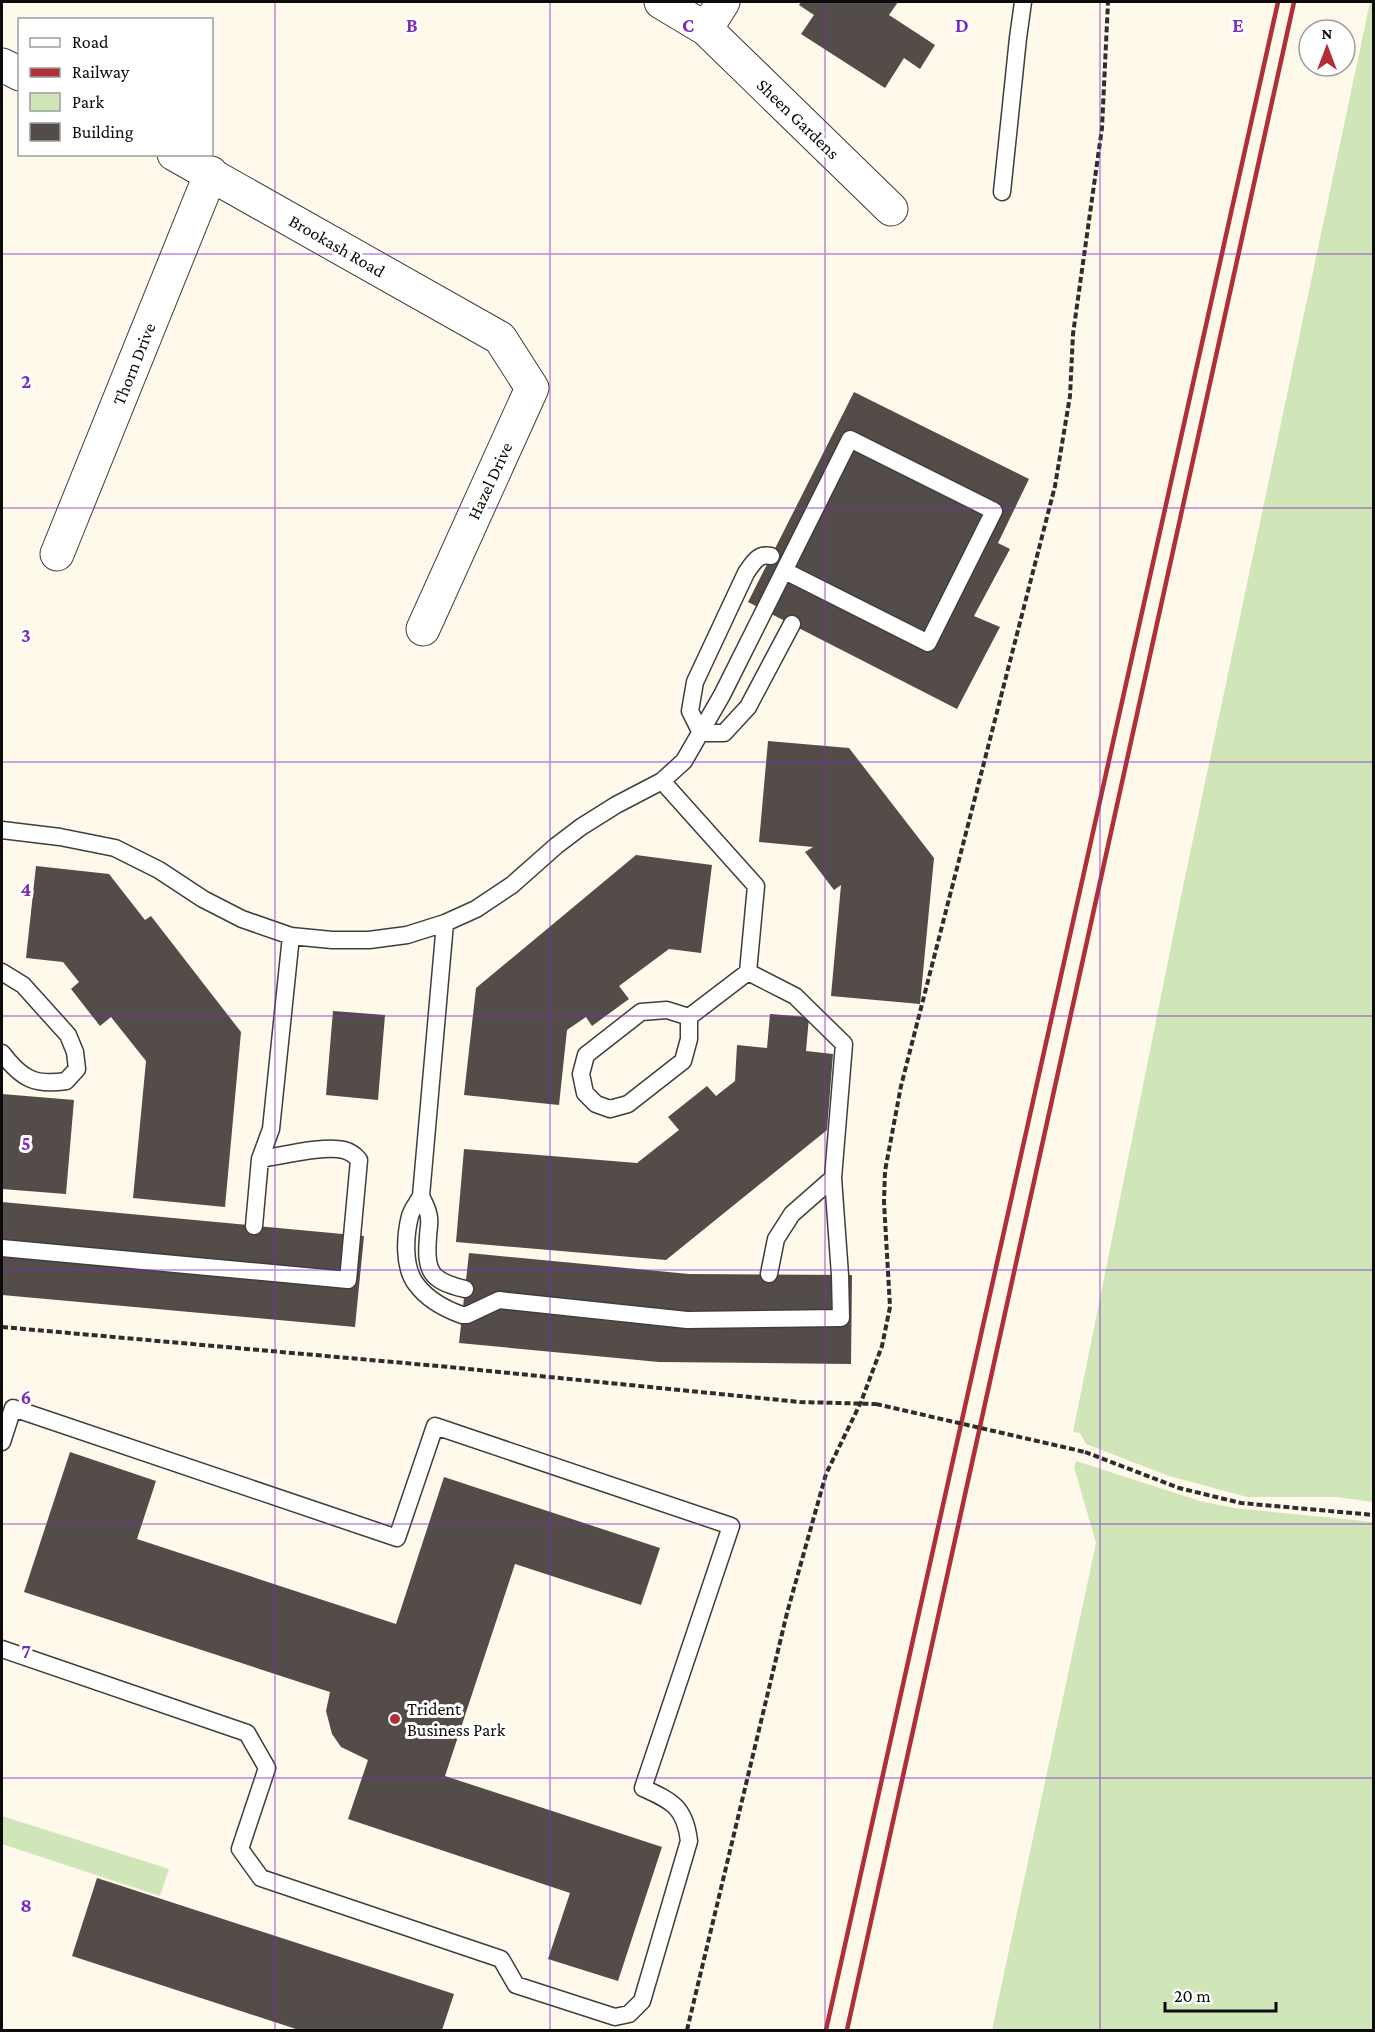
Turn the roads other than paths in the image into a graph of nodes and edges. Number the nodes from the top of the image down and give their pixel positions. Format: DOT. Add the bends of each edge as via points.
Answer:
graph roads {
  1 [pos="661,2"];
  2 [pos="723,2"];
  3 [pos="1023,2"];
  4 [pos="706,29"];
  5 [pos="2,64"];
  6 [pos="18,73"];
  7 [pos="178,156"];
  8 [pos="211,173"];
  9 [pos="1002,192"];
  10 [pos="891,209"];
  11 [pos="500,338"];
  12 [pos="57,554"];
  13 [pos="771,556"];
  14 [pos="785,572"];
  15 [pos="792,624"];
  16 [pos="423,628"];
  17 [pos="701,733"];
  18 [pos="662,781"];
  19 [pos="2,830"];
  20 [pos="445,923"];
  21 [pos="291,936"];
  22 [pos="2,972"];
  23 [pos="748,972"];
  24 [pos="689,1017"];
  25 [pos="2,1053"];
  26 [pos="260,1159"];
  27 [pos="832,1178"];
  28 [pos="422,1196"];
  29 [pos="254,1226"];
  30 [pos="2,1248"];
  31 [pos="769,1274"];
  32 [pos="465,1289"];
  33 [pos="2,1442"];
  34 [pos="2,1649"];
  1 -- 4 [label="street, Sheen Gardens"];
  2 -- 4 [label="street"];
  3 -- 9 [label="lane"];
  4 -- 10 [label="street, Sheen Gardens"];
  5 -- 6 [label="street"];
  7 -- 8 [label="street, Brookash Road"];
  8 -- 11 [label="street, Brookash Road"];
  8 -- 12 [label="street, Thorn Drive"];
  11 -- 16 [label="street, Hazel Drive" via="532,388"];
  13 -- 17 [label="lane" via="757,558 746,573 695,682 690,711"];
  14 -- 14 [label="lane" via="850,439 994,511 928,643"];
  14 -- 17 [label="lane"];
  15 -- 17 [label="lane" via="748,707 724,733"];
  17 -- 18 [label="lane" via="684,761"];
  18 -- 20 [label="lane" via="581,827 512,885 476,909"];
  18 -- 23 [label="lane" via="756,886"];
  19 -- 21 [label="lane" via="115,848 242,919"];
  20 -- 21 [label="lane" via="407,935 369,940"];
  20 -- 28 [label="lane"];
  21 -- 26 [label="lane" via="271,1129"];
  22 -- 25 [label="lane" via="23,985 68,1035 77,1069 66,1081 48,1084 14,1069"];
  23 -- 24 [label="lane"];
  23 -- 27 [label="lane" via="795,996 844,1044"];
  24 -- 24 [label="lane" via="689,1039 682,1061 628,1104 610,1108 596,1104 585,1093 581,1074 586,1055 640,1012 667,1010"];
  26 -- 29 [label="lane"];
  26 -- 30 [label="lane" via="343,1149 359,1160 348,1280"];
  27 -- 28 [label="lane" via="841,1318 687,1320 499,1300 462,1315 429,1298 414,1283 407,1262 407,1237 411,1214"];
  27 -- 31 [label="lane" via="792,1214 777,1239"];
  28 -- 32 [label="lane" via="429,1217 429,1270 449,1286"];
  33 -- 34 [label="lane" via="13,1408 397,1538 435,1426 731,1526 643,1788 678,1808 687,1825 689,1841 642,2001 629,2014 615,2018 516,1985 501,1959 261,1878 240,1849 267,1768 247,1732"];
}
